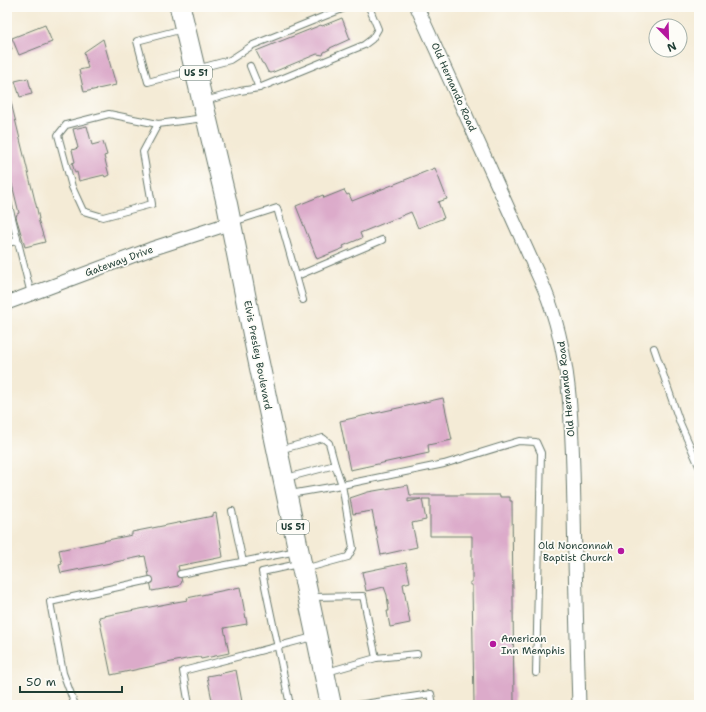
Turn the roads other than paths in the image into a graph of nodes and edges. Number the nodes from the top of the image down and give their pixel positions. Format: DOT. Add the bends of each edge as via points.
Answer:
graph roads {
  1 [pos="180,7"];
  2 [pos="347,7"];
  3 [pos="369,7"];
  4 [pos="417,7"];
  5 [pos="185,28"];
  6 [pos="250,66"];
  7 [pos="195,70"];
  8 [pos="259,88"];
  9 [pos="205,110"];
  10 [pos="158,124"];
  11 [pos="7,198"];
  12 [pos="231,223"];
  13 [pos="17,240"];
  14 [pos="382,240"];
  15 [pos="7,243"];
  16 [pos="296,276"];
  17 [pos="31,294"];
  18 [pos="303,300"];
  19 [pos="7,303"];
  20 [pos="654,348"];
  21 [pos="278,450"];
  22 [pos="335,465"];
  23 [pos="699,466"];
  24 [pos="342,485"];
  25 [pos="285,487"];
  26 [pos="232,511"];
  27 [pos="301,561"];
  28 [pos="243,562"];
  29 [pos="180,574"];
  30 [pos="150,580"];
  31 [pos="308,597"];
  32 [pos="317,636"];
  33 [pos="278,646"];
  34 [pos="417,654"];
  35 [pos="376,658"];
  36 [pos="325,673"];
  37 [pos="536,673"];
  38 [pos="75,705"];
  39 [pos="189,705"];
  40 [pos="290,705"];
  41 [pos="332,705"];
  42 [pos="357,705"];
  43 [pos="433,705"];
  44 [pos="579,705"];
  1 -- 5 [label="main road, Elvis Presley Boulevard / US 51"];
  2 -- 7 [label="lane" via="253,45 230,60"];
  3 -- 8 [label="lane" via="378,29 372,39 364,45"];
  4 -- 44 [label="street, Old Hernando Road" via="541,281 553,309 561,340 571,427"];
  5 -- 7 [label="main road, Elvis Presley Boulevard / US 51"];
  5 -- 7 [label="lane" via="137,41 148,82"];
  6 -- 8 [label="lane"];
  7 -- 9 [label="main road, Elvis Presley Boulevard / US 51"];
  8 -- 9 [label="lane" via="240,91"];
  9 -- 10 [label="lane"];
  9 -- 12 [label="main road, Elvis Presley Boulevard / US 51"];
  10 -- 10 [label="lane" via="143,152 152,204 103,217 83,211 72,187 58,135 66,125 109,114"];
  11 -- 13 [label="lane"];
  12 -- 16 [label="lane" via="277,208"];
  12 -- 17 [label="street, Gateway Drive"];
  12 -- 21 [label="main road, Elvis Presley Boulevard / US 51"];
  13 -- 15 [label="lane"];
  13 -- 17 [label="lane"];
  14 -- 16 [label="lane"];
  16 -- 18 [label="lane"];
  17 -- 19 [label="street, Gateway Drive"];
  20 -- 23 [label="lane" via="680,423"];
  21 -- 22 [label="lane" via="323,438 329,443"];
  21 -- 25 [label="main road, Elvis Presley Boulevard / US 51"];
  22 -- 24 [label="lane"];
  22 -- 25 [label="lane"];
  24 -- 25 [label="lane"];
  24 -- 27 [label="lane" via="353,548 348,558"];
  24 -- 37 [label="lane" via="444,464 519,441 536,442 541,454"];
  25 -- 27 [label="main road, Elvis Presley Boulevard / US 51"];
  26 -- 28 [label="lane"];
  27 -- 28 [label="lane"];
  27 -- 31 [label="main road, Elvis Presley Boulevard / US 51"];
  27 -- 33 [label="lane" via="262,572"];
  28 -- 29 [label="lane"];
  30 -- 38 [label="lane" via="50,602 62,673"];
  31 -- 32 [label="main road, Elvis Presley Boulevard / US 51"];
  31 -- 35 [label="lane" via="363,596"];
  32 -- 33 [label="lane"];
  32 -- 36 [label="main road, Elvis Presley Boulevard / US 51"];
  33 -- 39 [label="lane" via="183,671"];
  33 -- 40 [label="lane"];
  34 -- 35 [label="lane"];
  35 -- 36 [label="lane"];
  36 -- 41 [label="main road, Elvis Presley Boulevard / US 51"];
  42 -- 43 [label="lane" via="431,694"];
}
